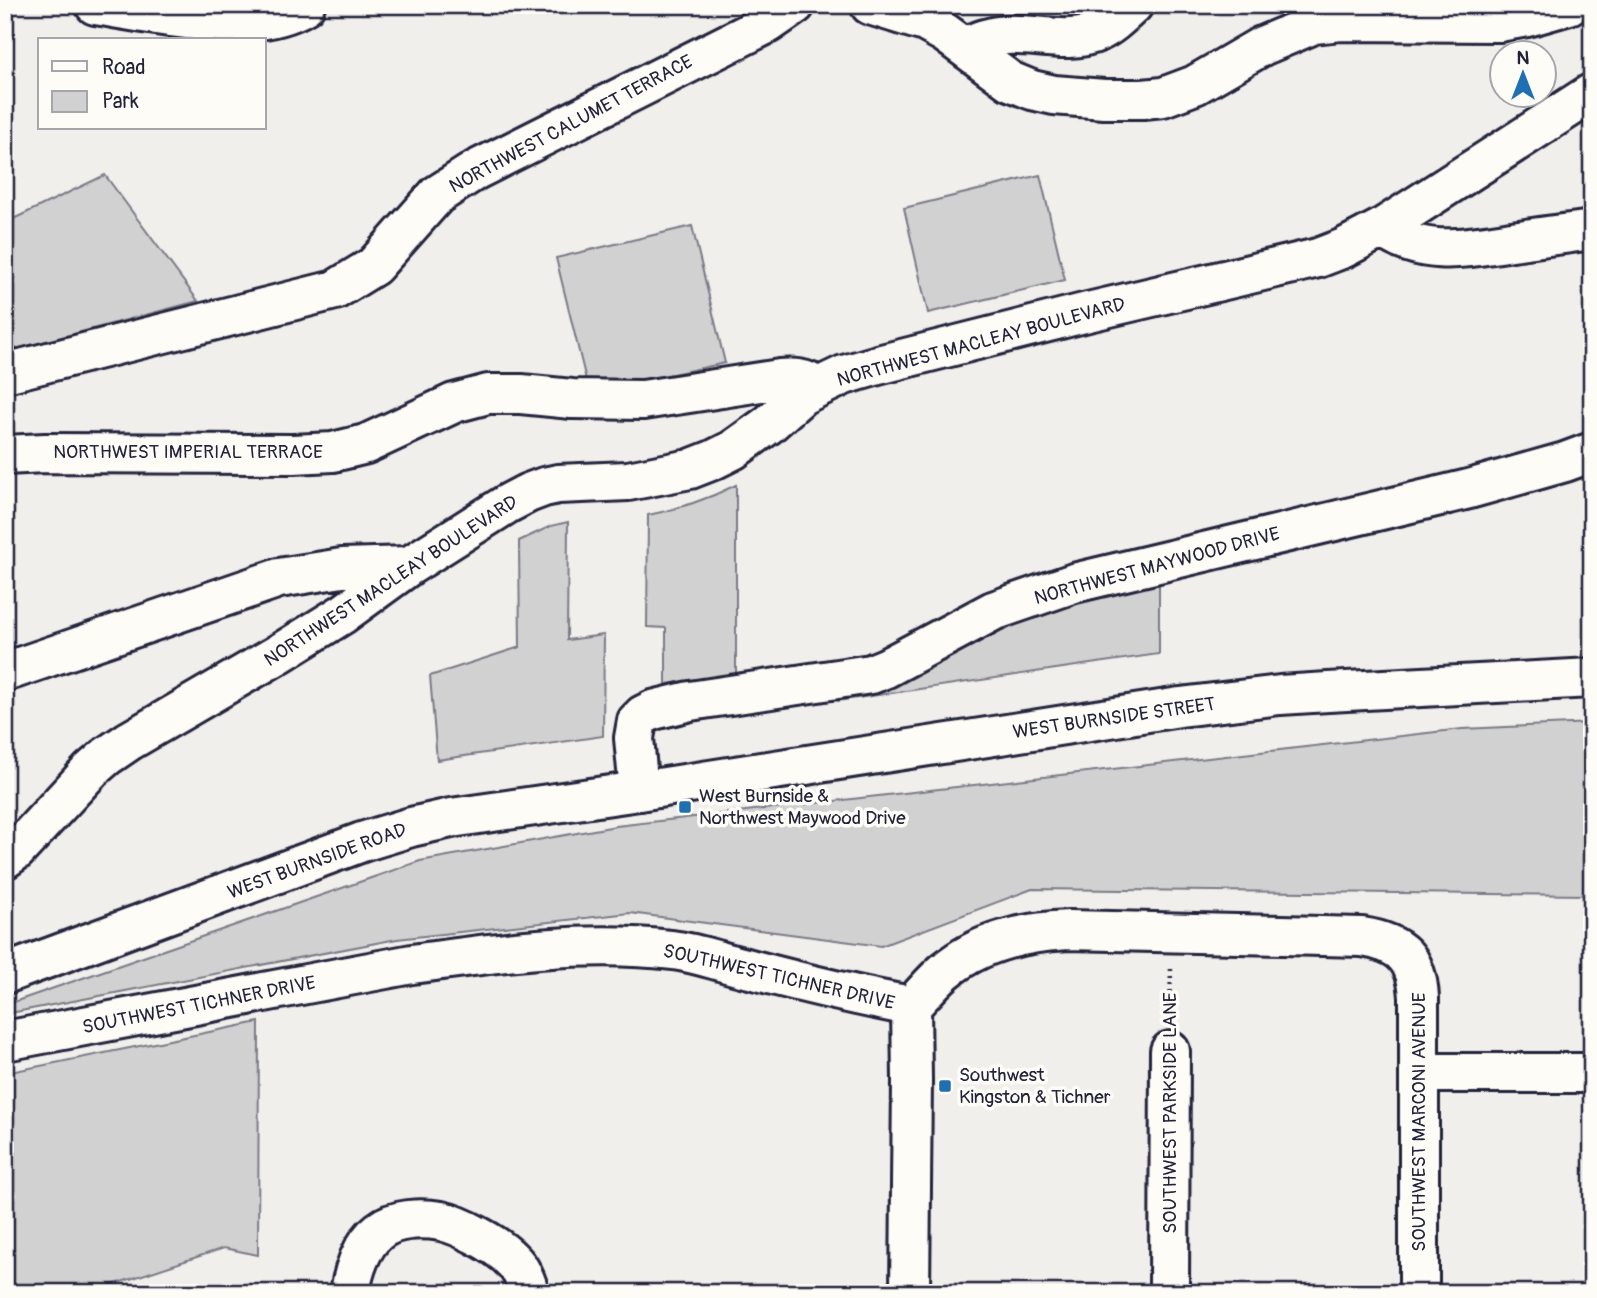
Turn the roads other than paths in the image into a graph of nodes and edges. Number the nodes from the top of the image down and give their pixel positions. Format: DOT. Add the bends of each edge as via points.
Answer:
graph roads {
  1 [pos="95,5"];
  2 [pos="305,5"];
  3 [pos="795,5"];
  4 [pos="870,5"];
  5 [pos="1133,5"];
  6 [pos="1569,5"];
  7 [pos="964,47"];
  8 [pos="1592,93"];
  9 [pos="1382,228"];
  10 [pos="1592,230"];
  11 [pos="5,373"];
  12 [pos="817,387"];
  13 [pos="1592,452"];
  14 [pos="5,455"];
  15 [pos="409,566"];
  16 [pos="5,672"];
  17 [pos="1592,678"];
  18 [pos="639,791"];
  19 [pos="5,859"];
  20 [pos="1405,955"];
  21 [pos="5,974"];
  22 [pos="911,1006"];
  23 [pos="5,1041"];
  24 [pos="1170,1051"];
  25 [pos="1420,1073"];
  26 [pos="1592,1073"];
  27 [pos="349,1293"];
  28 [pos="529,1293"];
  29 [pos="910,1293"];
  30 [pos="1168,1293"];
  31 [pos="1419,1293"];
  1 -- 2 [label="street" via="221,22 269,19"];
  3 -- 11 [label="street, NORTHWEST CALUMET TERRACE" via="769,23 476,170 437,195 374,266 335,290"];
  4 -- 7 [label="street" via="925,22"];
  5 -- 7 [label="street" via="1100,32 1082,37 1006,35"];
  6 -- 7 [label="street" via="1499,22 1314,24 1262,46 1195,85 1143,99 1077,98 1032,90 1010,81"];
  8 -- 9 [label="street, NORTHWEST MACLEAY BOULEVARD"];
  9 -- 10 [label="street" via="1394,237 1434,249"];
  9 -- 12 [label="street, NORTHWEST MACLEAY BOULEVARD" via="1318,258 878,365"];
  12 -- 14 [label="street, NORTHWEST IMPERIAL TERRACE" via="795,378 643,400 488,394 454,403 366,444 333,452"];
  12 -- 15 [label="street, NORTHWEST MACLEAY BOULEVARD" via="713,460 628,481 544,487 507,504"];
  13 -- 18 [label="street, NORTHWEST MAYWOOD DRIVE" via="1469,489 1074,583 993,611 871,674 653,710 637,721 635,728"];
  15 -- 16 [label="street" via="342,568 279,578"];
  15 -- 19 [label="street, NORTHWEST MACLEAY BOULEVARD" via="343,614 107,756"];
  17 -- 18 [label="street, WEST BURNSIDE STREET" via="1242,699"];
  18 -- 21 [label="street, WEST BURNSIDE ROAD" via="411,827"];
  20 -- 22 [label="street, SOUTHWEST TICHNER DRIVE" via="1362,937 1034,933 985,947 945,971"];
  20 -- 25 [label="street, SOUTHWEST MARCONI AVENUE" via="1418,982"];
  22 -- 23 [label="street, SOUTHWEST TICHNER DRIVE" via="676,951 580,946 412,964"];
  22 -- 29 [label="street"];
  24 -- 30 [label="street, SOUTHWEST PARKSIDE LANE"];
  25 -- 26 [label="street"];
  25 -- 31 [label="street, SOUTHWEST MARCONI AVENUE"];
  27 -- 28 [label="street" via="363,1249 379,1231 417,1220 443,1222 499,1248 515,1262"];
}
